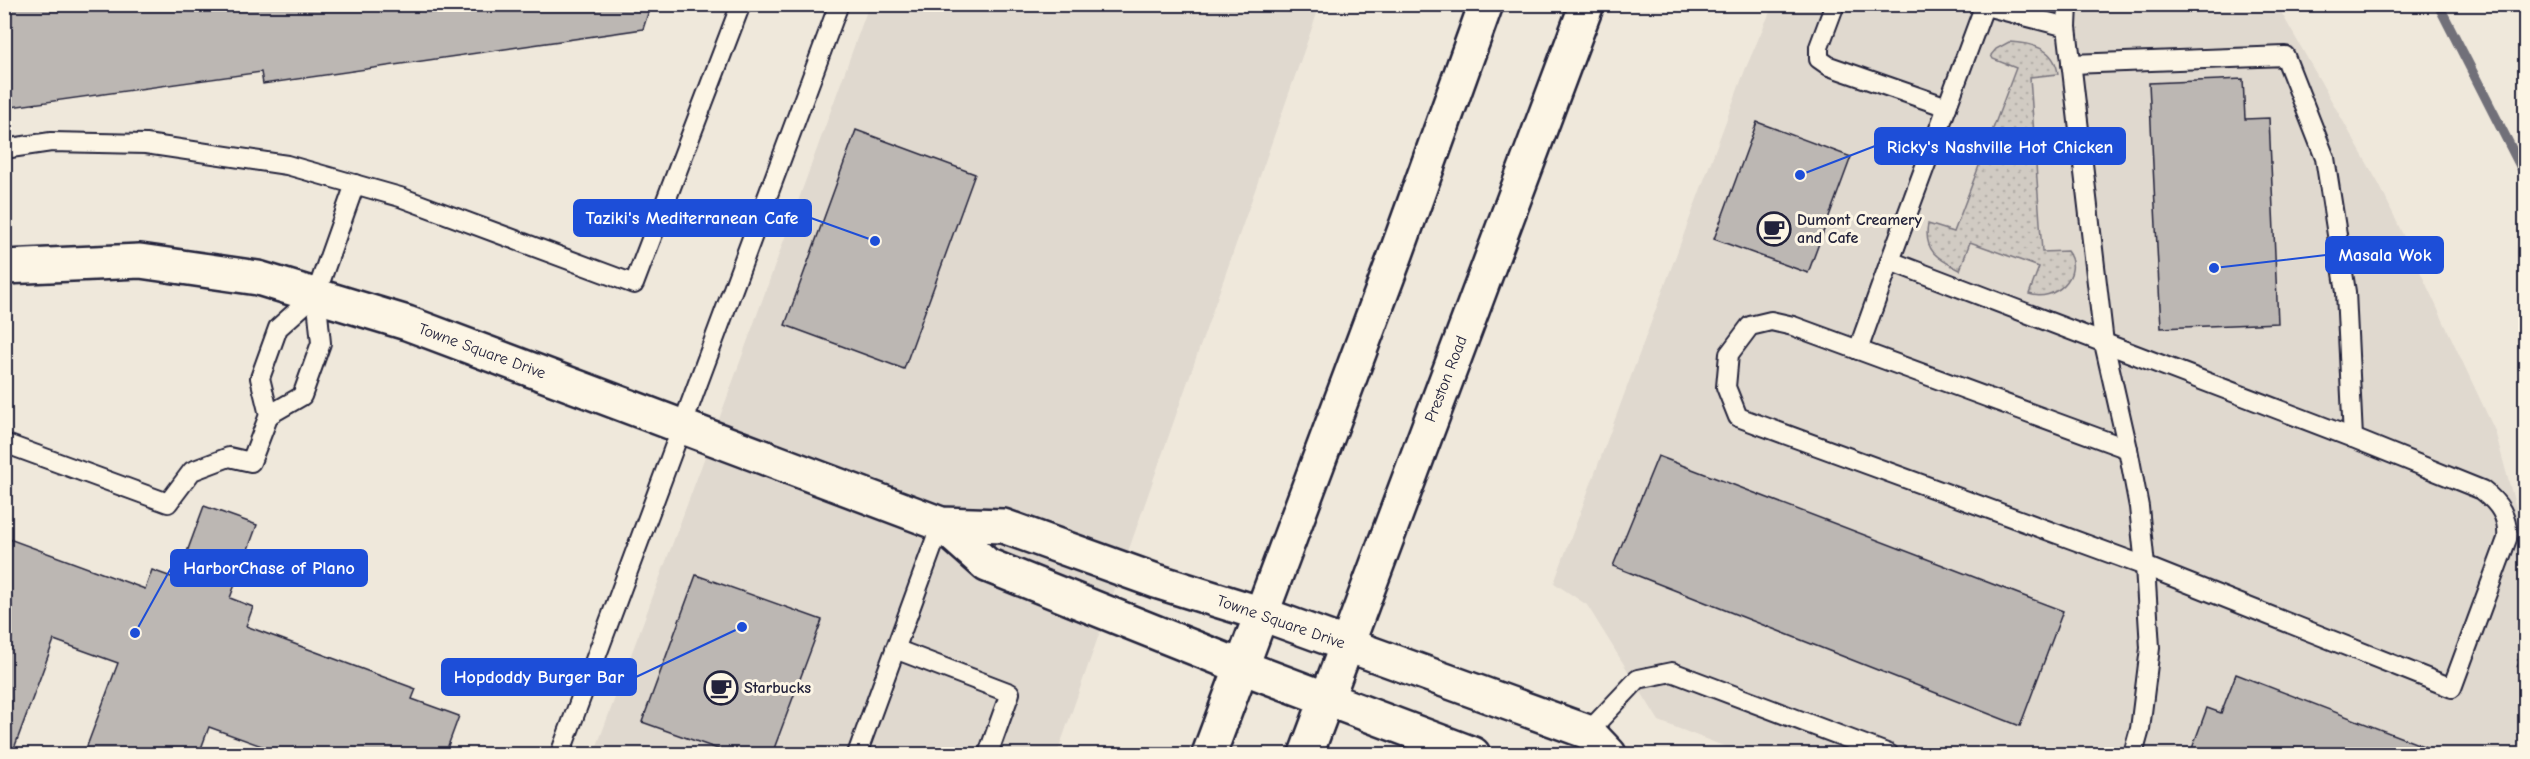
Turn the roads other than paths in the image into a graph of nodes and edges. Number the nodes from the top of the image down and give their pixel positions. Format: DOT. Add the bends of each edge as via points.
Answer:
graph roads {
  1 [pos="741,4"];
  2 [pos="838,4"];
  3 [pos="1486,4"];
  4 [pos="1587,4"];
  5 [pos="1835,4"];
  6 [pos="2068,4"];
  7 [pos="1981,6"];
  8 [pos="2067,27"];
  9 [pos="2071,64"];
  10 [pos="1947,107"];
  11 [pos="4,149"];
  12 [pos="355,184"];
  13 [pos="1890,261"];
  14 [pos="4,267"];
  15 [pos="316,294"];
  16 [pos="2104,343"];
  17 [pos="1858,350"];
  18 [pos="269,415"];
  19 [pos="680,425"];
  20 [pos="2353,438"];
  21 [pos="4,443"];
  22 [pos="2128,449"];
  23 [pos="941,524"];
  24 [pos="2145,566"];
  25 [pos="1262,614"];
  26 [pos="1347,645"];
  27 [pos="895,649"];
  28 [pos="1242,667"];
  29 [pos="1326,698"];
  30 [pos="1599,743"];
  31 [pos="560,754"];
  32 [pos="857,754"];
  33 [pos="988,754"];
  34 [pos="1209,754"];
  35 [pos="1306,754"];
  36 [pos="1473,754"];
  37 [pos="1889,754"];
  38 [pos="2133,754"];
  1 -- 12 [label="lane" via="634,284"];
  2 -- 19 [label="lane"];
  3 -- 25 [label="street"];
  4 -- 26 [label="street, Preston Road"];
  5 -- 10 [label="lane" via="1819,47 1820,59 1829,66"];
  6 -- 8 [label="lane"];
  7 -- 8 [label="lane"];
  7 -- 10 [label="lane"];
  8 -- 9 [label="lane"];
  9 -- 16 [label="lane"];
  9 -- 20 [label="lane" via="2285,56 2325,158 2346,292"];
  10 -- 13 [label="lane"];
  11 -- 12 [label="lane" via="51,142 146,144 287,165"];
  12 -- 15 [label="lane"];
  13 -- 16 [label="lane"];
  13 -- 17 [label="lane"];
  14 -- 15 [label="street, Towne Square Drive" via="140,261 258,278"];
  15 -- 18 [label="lane" via="278,328 260,378"];
  15 -- 18 [label="lane" via="321,343 302,396"];
  15 -- 19 [label="street, Towne Square Drive" via="407,323"];
  16 -- 20 [label="lane"];
  16 -- 22 [label="lane"];
  17 -- 22 [label="lane"];
  17 -- 24 [label="lane" via="1771,321 1750,326 1729,354 1726,387 1738,417"];
  18 -- 21 [label="lane" via="251,462 229,457 192,471 168,502"];
  19 -- 23 [label="street, Towne Square Drive"];
  19 -- 31 [label="lane"];
  20 -- 24 [label="lane" via="2482,490 2505,514 2506,539 2452,688"];
  22 -- 24 [label="lane"];
  23 -- 25 [label="street, Towne Square Drive" via="1003,526 1162,584"];
  23 -- 27 [label="lane"];
  23 -- 28 [label="street, Towne Square Drive" via="987,565"];
  24 -- 38 [label="lane" via="2150,648"];
  25 -- 26 [label="street, Towne Square Drive"];
  25 -- 28 [label="street"];
  26 -- 29 [label="street, Preston Road"];
  26 -- 30 [label="street, Towne Square Drive"];
  27 -- 32 [label="lane"];
  27 -- 33 [label="lane" via="1010,693"];
  28 -- 29 [label="street, Towne Square Drive"];
  28 -- 34 [label="street"];
  29 -- 35 [label="street, Preston Road"];
  29 -- 36 [label="street, Towne Square Drive"];
  30 -- 37 [label="lane" via="1638,679 1672,672"];
}
